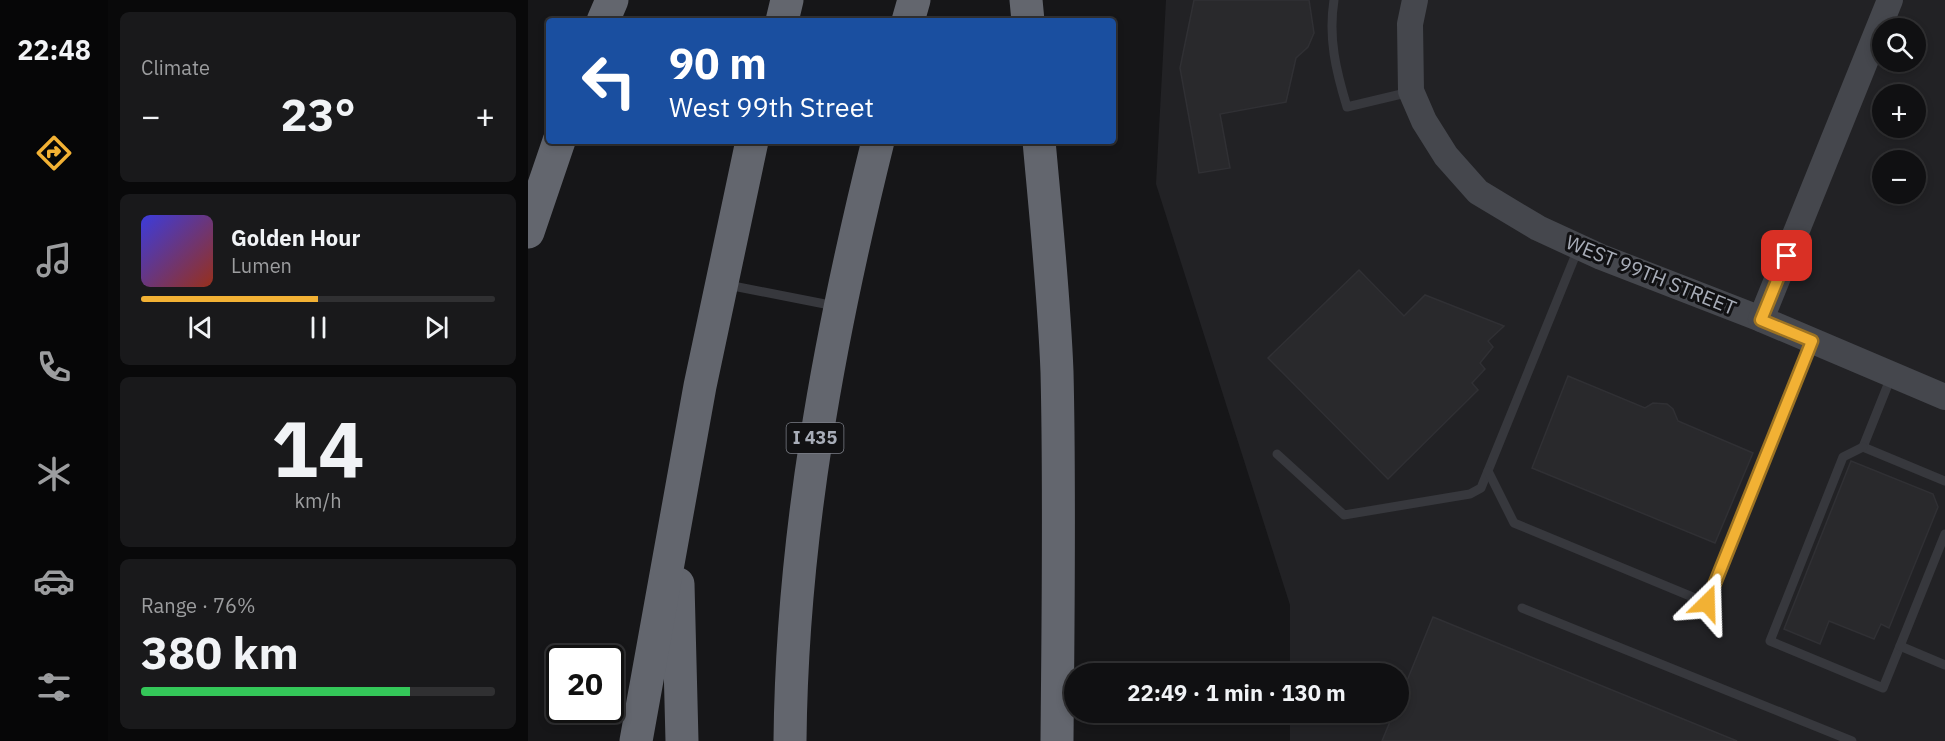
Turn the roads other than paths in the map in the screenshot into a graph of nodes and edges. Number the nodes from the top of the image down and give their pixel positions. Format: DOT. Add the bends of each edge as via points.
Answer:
graph roads {
  1 [pos="612,0"];
  2 [pos="787,0"];
  3 [pos="914,0"];
  4 [pos="1026,0"];
  5 [pos="1334,0"];
  6 [pos="1415,0"];
  7 [pos="1890,0"];
  8 [pos="604,18"];
  9 [pos="783,18"];
  10 [pos="909,18"];
  11 [pos="1028,18"];
  12 [pos="1411,91"];
  13 [pos="558,144"];
  14 [pos="751,144"];
  15 [pos="877,144"];
  16 [pos="1039,144"];
  17 [pos="528,232"];
  18 [pos="1578,246"];
  19 [pos="723,284"];
  20 [pos="840,307"];
  21 [pos="1761,320"];
  22 [pos="1812,341"];
  23 [pos="1892,375"];
  24 [pos="1945,398"];
  25 [pos="1863,447"];
  26 [pos="1277,454"];
  27 [pos="1488,471"];
  28 [pos="1945,481"];
  29 [pos="676,511"];
  30 [pos="1945,534"];
  31 [pos="1522,608"];
  32 [pos="1900,646"];
  33 [pos="1945,664"];
  34 [pos="636,741"];
  35 [pos="682,741"];
  36 [pos="790,741"];
  37 [pos="1057,741"];
  38 [pos="1852,741"];
  1 -- 8 [label="highway"];
  2 -- 9 [label="highway"];
  3 -- 10 [label="highway"];
  4 -- 11 [label="highway"];
  5 -- 12 [label="lane" via="1332,47 1347,108"];
  6 -- 12 [label="street" via="1410,24"];
  7 -- 21 [label="street"];
  12 -- 18 [label="street, WEST 99TH STREET" via="1446,156 1478,192 1538,228"];
  13 -- 17 [label="highway"];
  14 -- 19 [label="highway"];
  15 -- 20 [label="highway, I 435"];
  16 -- 37 [label="highway" via="1056,372"];
  18 -- 21 [label="street, WEST 99TH STREET"];
  18 -- 27 [label="lane"];
  19 -- 20 [label="lane"];
  19 -- 29 [label="highway"];
  20 -- 36 [label="highway, I 435" via="808,486 797,591"];
  21 -- 22 [label="street, WEST 99TH STREET"];
  22 -- 23 [label="street, WEST 99TH STREET"];
  22 -- 27 [label="lane" via="1707,603 1514,524"];
  23 -- 24 [label="street, WEST 99TH STREET"];
  23 -- 25 [label="lane"];
  25 -- 28 [label="lane"];
  25 -- 32 [label="lane" via="1843,457 1770,641 1884,688"];
  26 -- 27 [label="lane" via="1344,515 1470,494 1481,488"];
  29 -- 34 [label="highway"];
  29 -- 35 [label="highway"];
  30 -- 32 [label="lane"];
  31 -- 38 [label="lane"];
  32 -- 33 [label="lane"];
}
